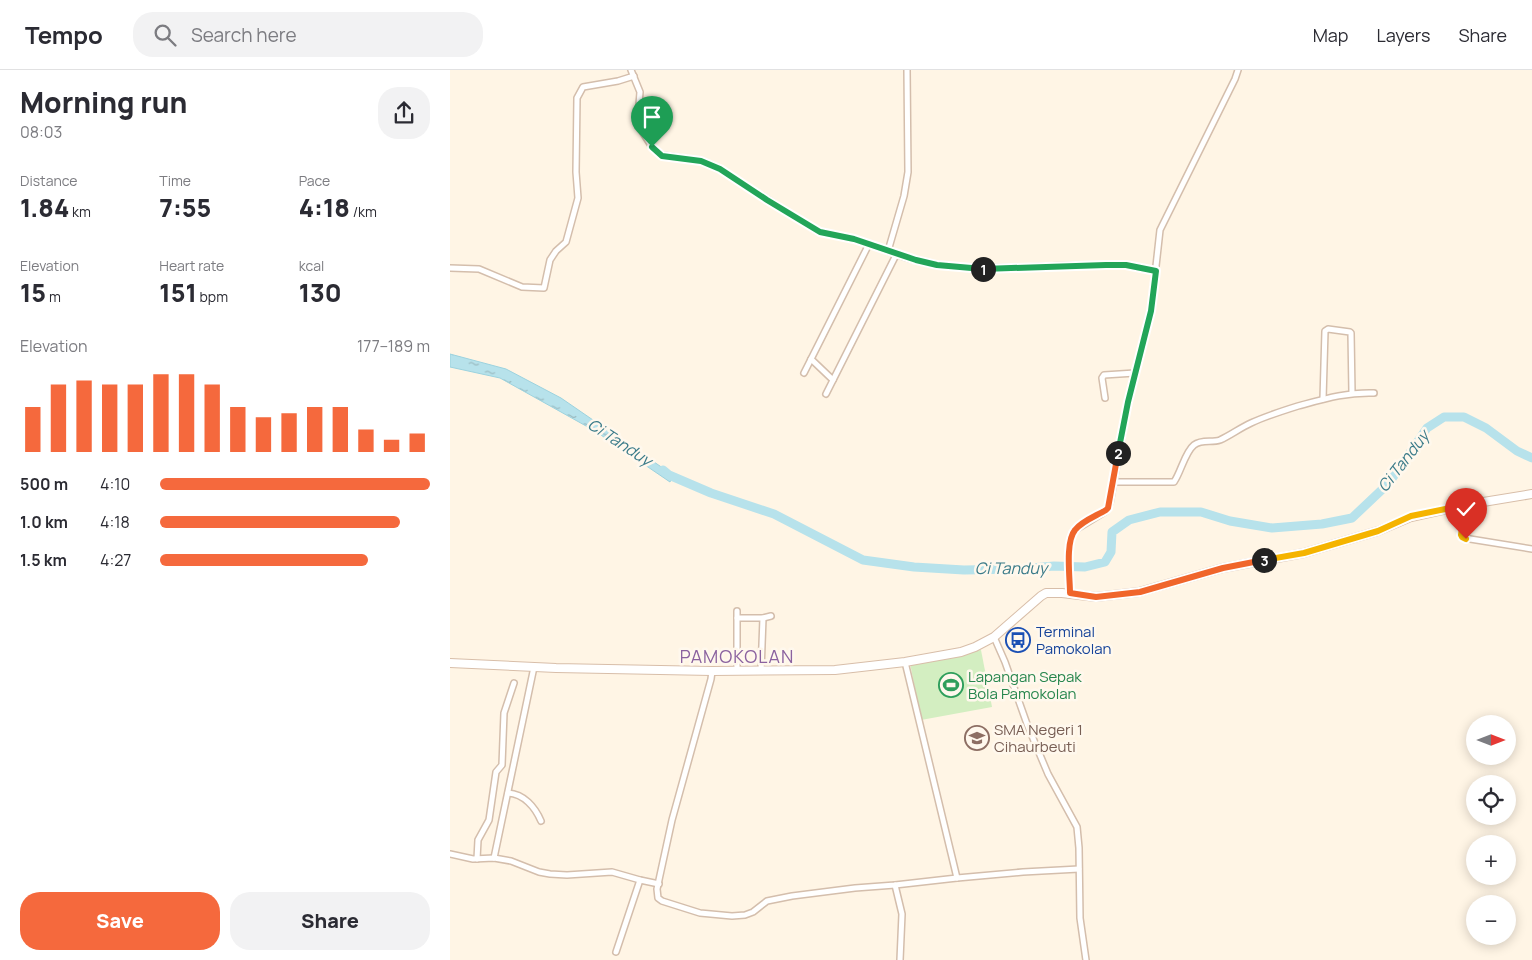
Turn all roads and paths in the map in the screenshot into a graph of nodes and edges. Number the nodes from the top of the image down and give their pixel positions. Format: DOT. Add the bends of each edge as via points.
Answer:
graph roads {
  1 [pos="631,70"];
  2 [pos="907,70"];
  3 [pos="1238,70"];
  4 [pos="634,76"];
  5 [pos="869,244"];
  6 [pos="888,251"];
  7 [pos="896,255"];
  8 [pos="450,268"];
  9 [pos="1156,271"];
  10 [pos="811,358"];
  11 [pos="804,373"];
  12 [pos="1135,373"];
  13 [pos="834,380"];
  14 [pos="1352,393"];
  15 [pos="1374,393"];
  16 [pos="826,394"];
  17 [pos="1105,398"];
  18 [pos="1323,399"];
  19 [pos="1113,482"];
  20 [pos="1532,494"];
  21 [pos="1465,505"];
  22 [pos="1532,549"];
  23 [pos="1070,593"];
  24 [pos="736,611"];
  25 [pos="771,616"];
  26 [pos="737,618"];
  27 [pos="763,618"];
  28 [pos="994,637"];
  29 [pos="905,662"];
  30 [pos="450,663"];
  31 [pos="534,668"];
  32 [pos="712,671"];
  33 [pos="761,671"];
  34 [pos="737,672"];
  35 [pos="514,683"];
  36 [pos="508,794"];
  37 [pos="541,821"];
  38 [pos="450,854"];
  39 [pos="477,858"];
  40 [pos="494,858"];
  41 [pos="1078,869"];
  42 [pos="957,878"];
  43 [pos="640,880"];
  44 [pos="659,884"];
  45 [pos="895,885"];
  46 [pos="616,952"];
  47 [pos="900,960"];
  48 [pos="1086,960"];
  1 -- 4 [label="street"];
  2 -- 6 [label="street" via="908,172"];
  3 -- 9 [label="street" via="1160,230"];
  4 -- 5 [label="street" via="640,92 640,128 658,154 705,162 817,231"];
  4 -- 8 [label="street" via="582,87 577,98 578,200 566,242 550,260 544,288 520,286 478,269"];
  5 -- 6 [label="street"];
  5 -- 10 [label="street"];
  6 -- 7 [label="street"];
  7 -- 9 [label="street" via="937,265 982,268 1126,265"];
  7 -- 13 [label="street"];
  9 -- 12 [label="street" via="1151,311"];
  10 -- 11 [label="street"];
  10 -- 13 [label="street"];
  12 -- 17 [label="street" via="1104,375"];
  12 -- 19 [label="street"];
  13 -- 16 [label="street"];
  14 -- 15 [label="street"];
  14 -- 18 [label="street"];
  14 -- 18 [label="street" via="1351,333 1328,329 1325,331"];
  18 -- 19 [label="street" via="1267,416 1219,440 1193,446 1174,482"];
  19 -- 23 [label="street" via="1108,508 1075,530 1071,537"];
  20 -- 21 [label="main road"];
  21 -- 22 [label="street" via="1461,535 1464,538"];
  21 -- 23 [label="main road" via="1411,516 1378,531 1304,553 1223,568 1140,592 1096,597"];
  23 -- 28 [label="main road" via="1046,593"];
  24 -- 26 [label="street"];
  25 -- 27 [label="street"];
  26 -- 27 [label="street"];
  26 -- 34 [label="street"];
  27 -- 33 [label="street"];
  28 -- 29 [label="main road" via="961,652"];
  28 -- 41 [label="street" via="1048,774 1077,827"];
  29 -- 33 [label="main road" via="835,670"];
  29 -- 42 [label="street"];
  30 -- 31 [label="main road"];
  31 -- 32 [label="main road"];
  31 -- 36 [label="street"];
  32 -- 34 [label="main road"];
  32 -- 44 [label="street" via="672,820"];
  33 -- 34 [label="main road"];
  35 -- 39 [label="street" via="504,713 502,766 496,772 489,820 478,840"];
  36 -- 37 [label="street" via="527,801"];
  36 -- 40 [label="street"];
  38 -- 39 [label="street"];
  39 -- 40 [label="street"];
  40 -- 43 [label="street" via="550,874 608,871"];
  41 -- 42 [label="street"];
  41 -- 48 [label="street"];
  42 -- 45 [label="street"];
  43 -- 44 [label="street"];
  43 -- 46 [label="street"];
  44 -- 45 [label="street" via="658,898 662,901 700,913 732,916 754,912 767,901 775,899"];
  45 -- 47 [label="street" via="902,914"];
}
